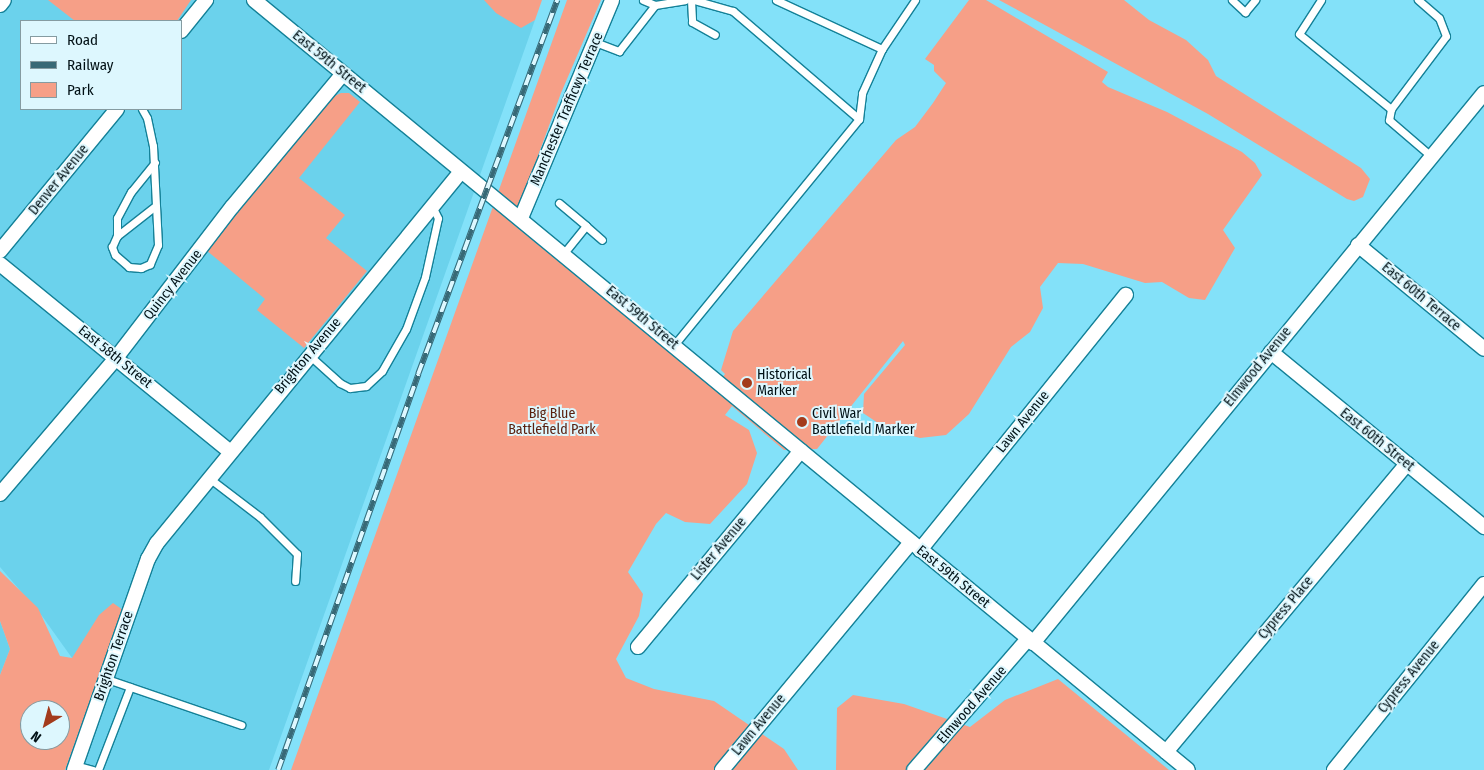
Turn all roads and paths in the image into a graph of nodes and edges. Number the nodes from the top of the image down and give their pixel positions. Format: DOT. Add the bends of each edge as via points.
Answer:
graph roads {
  1 [pos="4,0"];
  2 [pos="206,0"];
  3 [pos="254,0"];
  4 [pos="612,0"];
  5 [pos="643,0"];
  6 [pos="685,0"];
  7 [pos="692,0"];
  8 [pos="776,0"];
  9 [pos="915,0"];
  10 [pos="1232,0"];
  11 [pos="1255,0"];
  12 [pos="1321,0"];
  13 [pos="1418,0"];
  14 [pos="0,5"];
  15 [pos="655,5"];
  16 [pos="182,30"];
  17 [pos="715,35"];
  18 [pos="596,42"];
  19 [pos="882,49"];
  20 [pos="343,74"];
  21 [pos="1484,93"];
  22 [pos="1391,109"];
  23 [pos="116,110"];
  24 [pos="143,110"];
  25 [pos="859,119"];
  26 [pos="1432,156"];
  27 [pos="155,162"];
  28 [pos="461,171"];
  29 [pos="559,204"];
  30 [pos="432,206"];
  31 [pos="154,207"];
  32 [pos="521,218"];
  33 [pos="586,226"];
  34 [pos="117,236"];
  35 [pos="602,240"];
  36 [pos="1358,245"];
  37 [pos="0,251"];
  38 [pos="564,253"];
  39 [pos="0,264"];
  40 [pos="1126,295"];
  41 [pos="674,345"];
  42 [pos="1484,349"];
  43 [pos="1270,352"];
  44 [pos="309,355"];
  45 [pos="116,358"];
  46 [pos="229,451"];
  47 [pos="800,451"];
  48 [pos="1407,464"];
  49 [pos="208,478"];
  50 [pos="0,494"];
  51 [pos="1484,527"];
  52 [pos="157,543"];
  53 [pos="915,546"];
  54 [pos="295,581"];
  55 [pos="1484,584"];
  56 [pos="1031,641"];
  57 [pos="638,647"];
  58 [pos="107,679"];
  59 [pos="130,687"];
  60 [pos="241,725"];
  61 [pos="1166,752"];
  62 [pos="75,768"];
  63 [pos="92,770"];
  64 [pos="98,770"];
  65 [pos="722,770"];
  66 [pos="914,770"];
  67 [pos="1188,770"];
  68 [pos="1334,770"];
  1 -- 14 [label="street"];
  2 -- 16 [label="street"];
  3 -- 20 [label="street, East 59th Street"];
  4 -- 18 [label="street, Manchester Trafficwy Terrace"];
  5 -- 15 [label="lane"];
  6 -- 15 [label="lane"];
  7 -- 17 [label="lane" via="692,22"];
  7 -- 25 [label="lane" via="733,11"];
  8 -- 19 [label="lane"];
  9 -- 19 [label="lane"];
  10 -- 11 [label="lane" via="1245,12"];
  12 -- 22 [label="lane" via="1299,34"];
  13 -- 22 [label="lane" via="1438,18 1446,36"];
  15 -- 18 [label="lane" via="619,51"];
  18 -- 32 [label="street, Manchester Trafficwy Terrace"];
  19 -- 25 [label="lane" via="862,93"];
  20 -- 28 [label="street, East 59th Street"];
  20 -- 45 [label="street, Quincy Avenue" via="232,208"];
  21 -- 26 [label="street, Elmwood Avenue"];
  22 -- 26 [label="lane" via="1389,120"];
  23 -- 37 [label="street, Denver Avenue"];
  24 -- 27 [label="lane" via="148,118"];
  25 -- 41 [label="lane"];
  26 -- 36 [label="street, Elmwood Avenue"];
  27 -- 31 [label="lane"];
  27 -- 34 [label="lane" via="131,192 116,218"];
  28 -- 30 [label="street, Brighton Avenue"];
  28 -- 32 [label="street, East 59th Street"];
  29 -- 33 [label="lane"];
  30 -- 44 [label="street, Brighton Avenue"];
  30 -- 44 [label="lane" via="438,218 425,277 406,329 382,370 366,386 350,388"];
  31 -- 34 [label="lane"];
  31 -- 34 [label="lane" via="158,245 150,264 141,268 129,267 112,248"];
  32 -- 38 [label="street, East 59th Street"];
  33 -- 35 [label="lane"];
  33 -- 38 [label="lane"];
  36 -- 42 [label="street, East 60th Terrace"];
  36 -- 43 [label="street, Elmwood Avenue"];
  38 -- 41 [label="street, East 59th Street"];
  39 -- 45 [label="street, East 58th Street"];
  40 -- 53 [label="street, Lawn Avenue"];
  41 -- 47 [label="street, East 59th Street"];
  43 -- 48 [label="street, East 60th Street"];
  43 -- 56 [label="street, Elmwood Avenue"];
  44 -- 46 [label="street, Brighton Avenue"];
  45 -- 46 [label="street, East 58th Street"];
  45 -- 50 [label="street, Quincy Avenue"];
  46 -- 49 [label="street, Brighton Avenue"];
  47 -- 53 [label="street, East 59th Street"];
  47 -- 57 [label="street, Lister Avenue"];
  48 -- 51 [label="street, East 60th Street"];
  48 -- 61 [label="street, Cypress Place"];
  49 -- 52 [label="street, Brighton Avenue"];
  49 -- 54 [label="lane" via="260,517 297,554"];
  52 -- 58 [label="street, Brighton Terrace" via="148,559"];
  53 -- 56 [label="street, East 59th Street"];
  53 -- 65 [label="street, Lawn Avenue"];
  55 -- 68 [label="street, Cypress Avenue"];
  56 -- 61 [label="street, East 59th Street"];
  56 -- 66 [label="street, Elmwood Avenue"];
  58 -- 59 [label="lane"];
  58 -- 62 [label="street, Brighton Terrace"];
  59 -- 60 [label="lane"];
  59 -- 64 [label="lane"];
  61 -- 67 [label="street, East 59th Street"];
  62 -- 63 [label="lane"];
}
